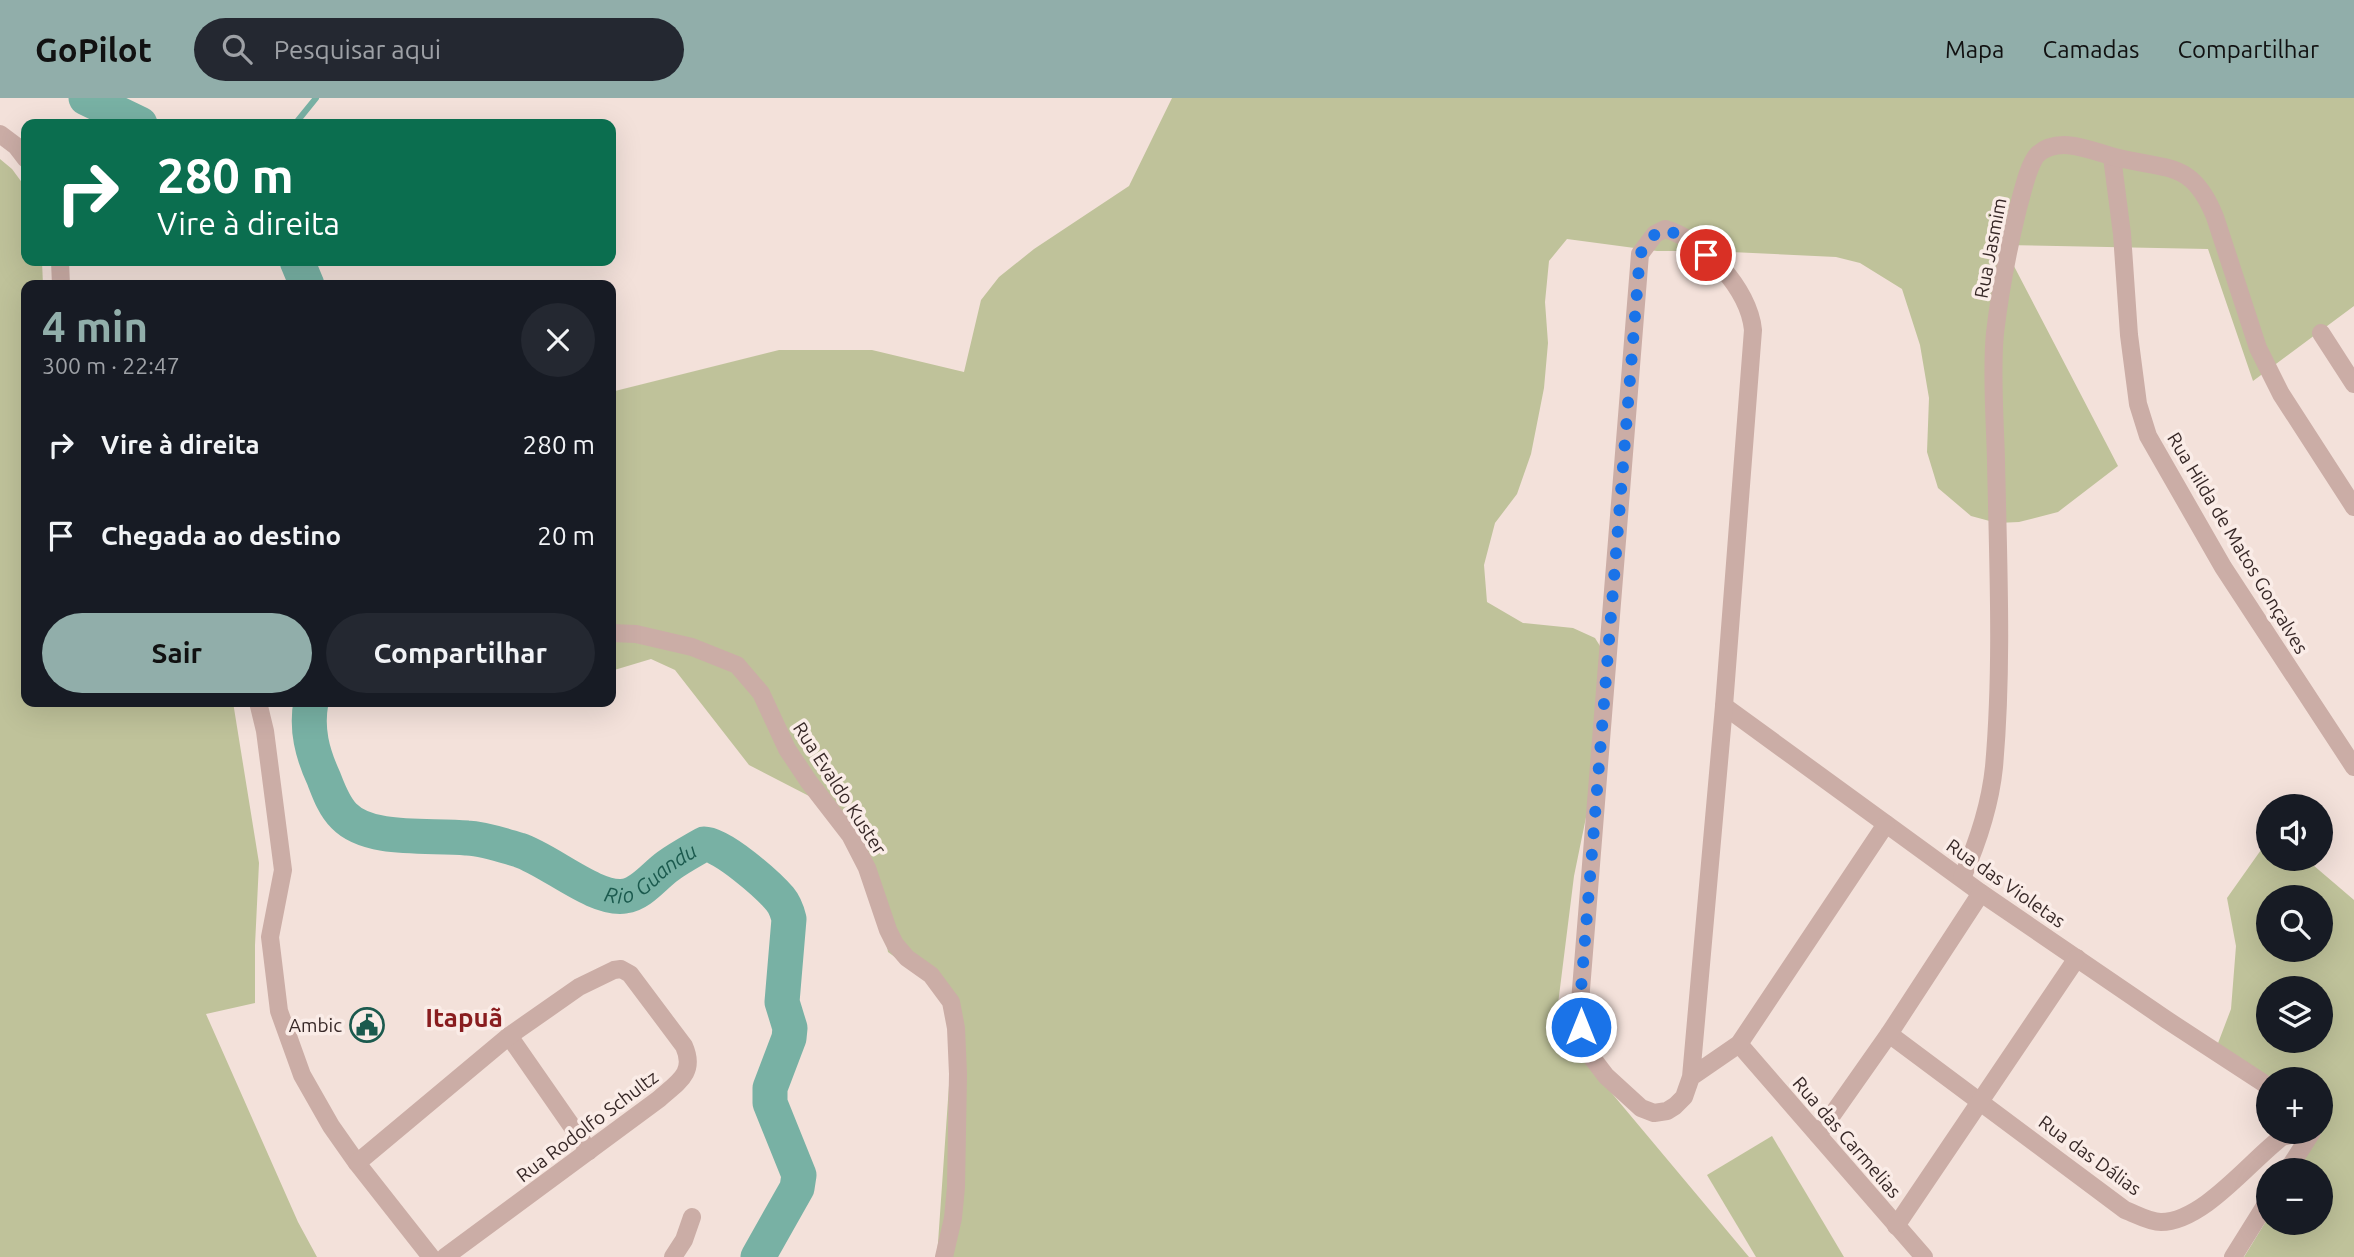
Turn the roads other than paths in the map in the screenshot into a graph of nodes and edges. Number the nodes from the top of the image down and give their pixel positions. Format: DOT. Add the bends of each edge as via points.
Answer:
graph roads {
  1 [pos="0,134"];
  2 [pos="21,152"];
  3 [pos="2112,157"];
  4 [pos="2321,333"];
  5 [pos="2354,384"];
  6 [pos="2354,507"];
  7 [pos="616,633"];
  8 [pos="1724,706"];
  9 [pos="259,707"];
  10 [pos="2354,767"];
  11 [pos="1886,824"];
  12 [pos="1962,878"];
  13 [pos="1981,893"];
  14 [pos="2077,958"];
  15 [pos="1889,1034"];
  16 [pos="509,1036"];
  17 [pos="1739,1044"];
  18 [pos="1691,1077"];
  19 [pos="2256,1078"];
  20 [pos="1981,1100"];
  21 [pos="1818,1135"];
  22 [pos="2274,1144"];
  23 [pos="589,1152"];
  24 [pos="357,1163"];
  25 [pos="692,1217"];
  26 [pos="2256,1220"];
  27 [pos="1896,1226"];
  28 [pos="431,1257"];
  29 [pos="445,1257"];
  30 [pos="673,1257"];
  31 [pos="944,1257"];
  32 [pos="1924,1257"];
  33 [pos="2232,1257"];
  1 -- 2 [label="street"];
  3 -- 6 [label="street, Rua Jasmim" via="2179,171 2201,187 2258,348 2281,394"];
  3 -- 10 [label="street, Rua Hilda de Matos Gonçalves" via="2138,404 2148,436 2223,567"];
  3 -- 12 [label="street, Rua Jasmim" via="2063,145 2038,155 2008,249 1994,336 1998,690 1994,768 1978,842"];
  4 -- 5 [label="street"];
  7 -- 31 [label="street, Rua Evaldo Kuster" via="692,647 737,665 761,692 788,749 850,835 867,867 895,944 931,975 951,1002 958,1073 956,1186"];
  8 -- 11 [label="street, Rua das Violetas"];
  8 -- 18 [label="street"];
  8 -- 18 [label="street" via="1751,315 1735,283 1718,264 1665,229 1655,234 1640,254 1580,1002 1584,1041 1593,1059 1641,1108 1667,1111 1684,1097"];
  9 -- 24 [label="street" via="283,870 270,937 279,1011 302,1075"];
  11 -- 12 [label="street, Rua das Violetas"];
  11 -- 17 [label="street"];
  12 -- 13 [label="street, Rua das Violetas"];
  13 -- 14 [label="street, Rua das Violetas"];
  13 -- 15 [label="street"];
  14 -- 19 [label="street, Rua das Violetas"];
  14 -- 20 [label="street"];
  15 -- 20 [label="street, Rua das Dálias"];
  15 -- 21 [label="street"];
  16 -- 23 [label="street"];
  16 -- 23 [label="street, Rua Rodolfo Schultz" via="579,987 621,970 630,974 684,1046 690,1064 680,1081"];
  16 -- 24 [label="street, Rua Rodolfo Schultz"];
  17 -- 18 [label="street"];
  17 -- 21 [label="street, Rua das Carmelias"];
  20 -- 22 [label="street, Rua das Dálias" via="2125,1210 2160,1222 2199,1207"];
  20 -- 27 [label="street"];
  21 -- 27 [label="street, Rua das Carmelias"];
  23 -- 29 [label="street, Rua Rodolfo Schultz"];
  24 -- 28 [label="street"];
  25 -- 30 [label="street"];
  26 -- 33 [label="street"];
  27 -- 32 [label="street, Rua das Carmelias"];
}
